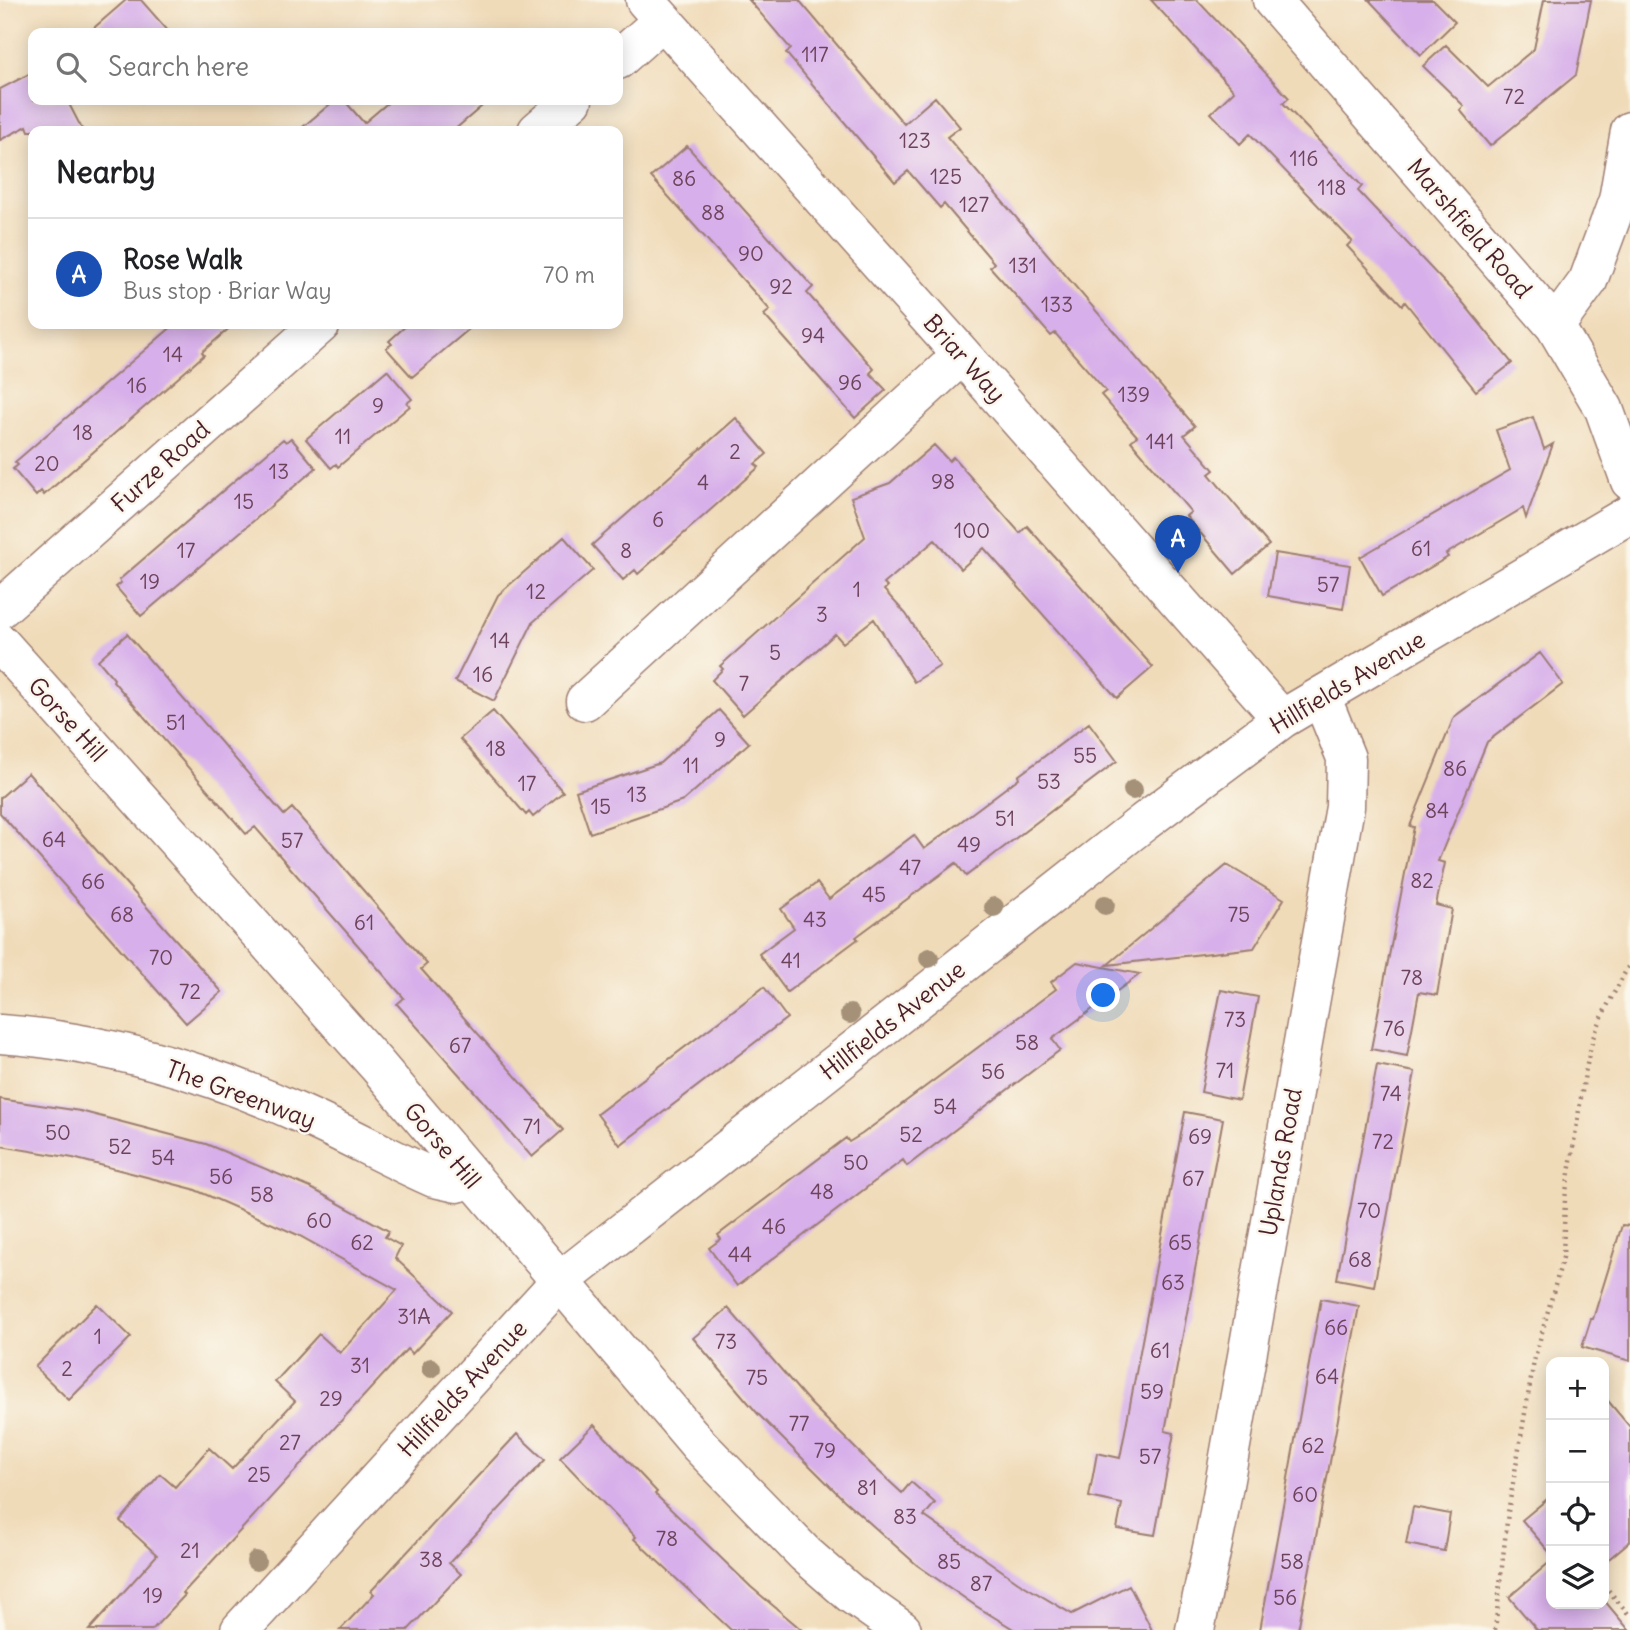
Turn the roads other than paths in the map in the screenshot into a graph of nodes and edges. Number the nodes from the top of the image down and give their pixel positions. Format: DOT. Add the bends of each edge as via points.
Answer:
graph roads {
  1 [pos="1272,0"];
  2 [pos="654,10"];
  3 [pos="623,53"];
  4 [pos="567,105"];
  5 [pos="543,126"];
  6 [pos="1630,131"];
  7 [pos="1555,326"];
  8 [pos="315,329"];
  9 [pos="962,355"];
  10 [pos="1630,481"];
  11 [pos="1630,514"];
  12 [pos="0,609"];
  13 [pos="0,643"];
  14 [pos="1321,696"];
  15 [pos="585,701"];
  16 [pos="1282,719"];
  17 [pos="0,1034"];
  18 [pos="472,1180"];
  19 [pos="561,1281"];
  20 [pos="240,1630"];
  21 [pos="902,1630"];
  22 [pos="1195,1630"];
  1 -- 7 [label="street, Marshfield Road"];
  2 -- 3 [label="street"];
  2 -- 9 [label="street, Briar Way"];
  4 -- 5 [label="street"];
  6 -- 7 [label="street" via="1618,200 1588,281"];
  7 -- 10 [label="street, Marshfield Road" via="1604,409"];
  8 -- 12 [label="street, Furze Road"];
  9 -- 15 [label="street"];
  9 -- 16 [label="street, Briar Way"];
  11 -- 14 [label="street, Hillfields Avenue"];
  13 -- 18 [label="street, Gorse Hill" via="377,1065"];
  14 -- 16 [label="street, Hillfields Avenue"];
  14 -- 22 [label="street, Uplands Road" via="1346,758 1345,807"];
  16 -- 19 [label="street, Hillfields Avenue" via="1144,822"];
  17 -- 18 [label="street, The Greenway" via="132,1055 187,1071 300,1113 434,1178 457,1183"];
  18 -- 19 [label="street, Gorse Hill"];
  19 -- 20 [label="street, Hillfields Avenue"];
  19 -- 21 [label="street, Gorse Hill" via="755,1505 851,1594"];
}
